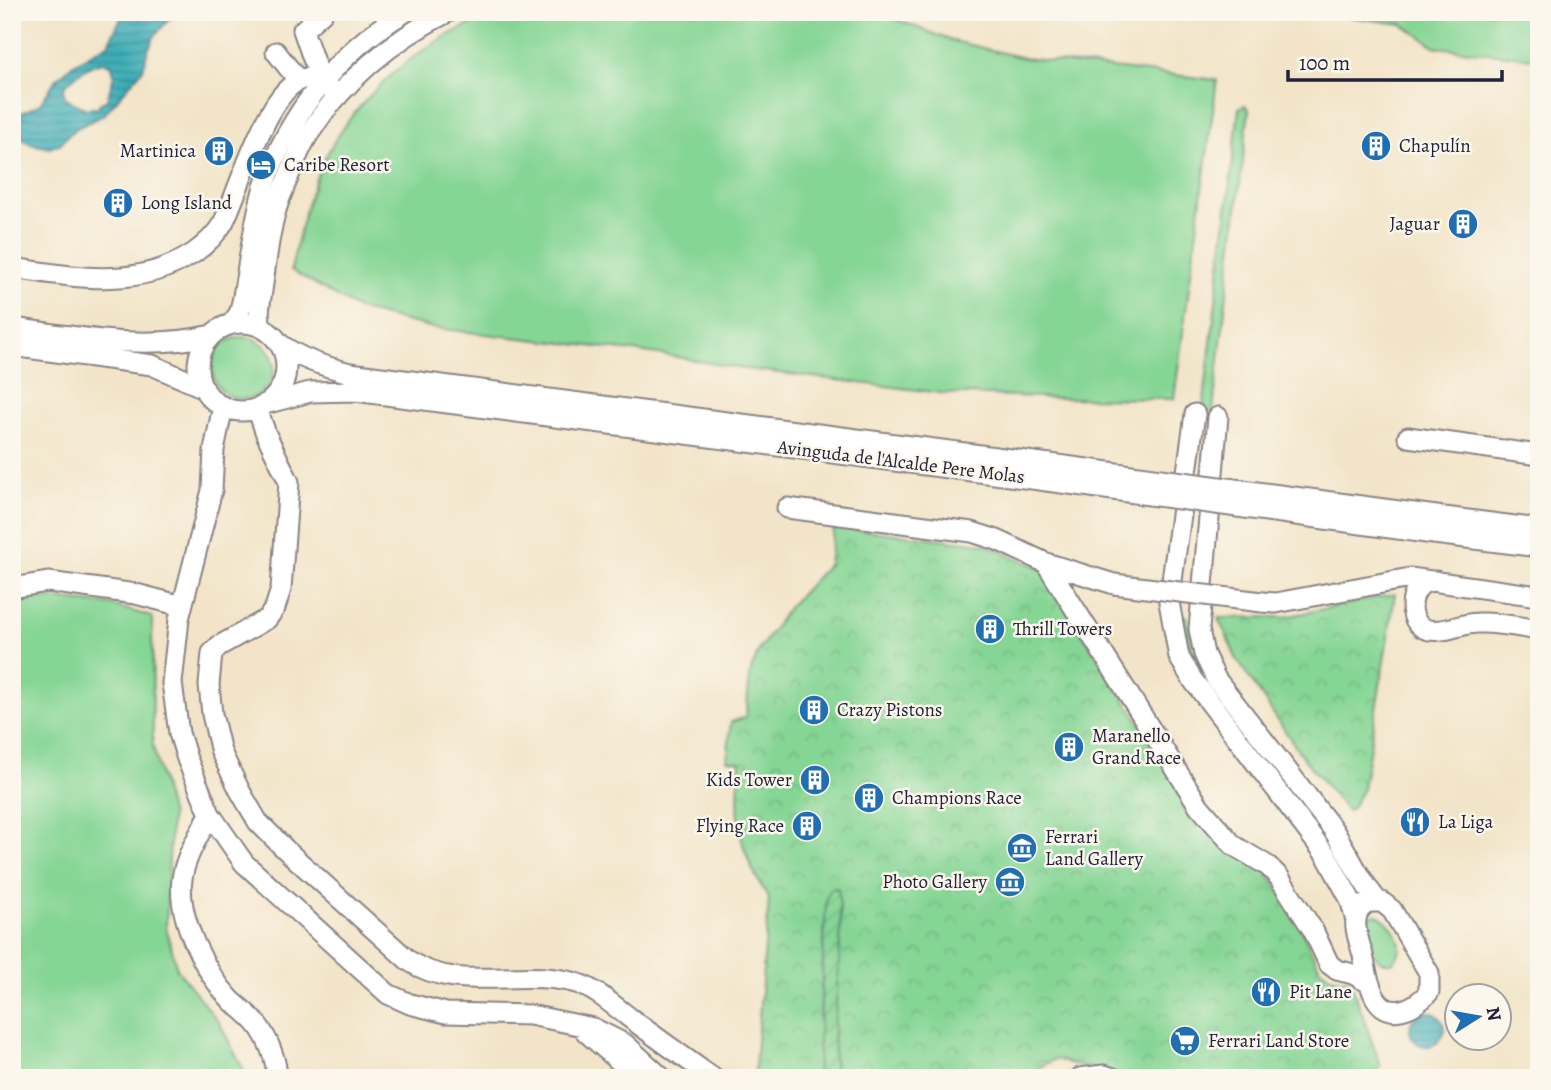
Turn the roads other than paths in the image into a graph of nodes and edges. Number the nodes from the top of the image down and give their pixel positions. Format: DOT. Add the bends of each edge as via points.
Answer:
graph roads {
  1 [pos="323,12"];
  2 [pos="405,12"];
  3 [pos="448,12"];
  4 [pos="276,52"];
  5 [pos="298,80"];
  6 [pos="321,82"];
  7 [pos="338,96"];
  8 [pos="12,268"];
  9 [pos="231,324"];
  10 [pos="261,327"];
  11 [pos="12,328"];
  12 [pos="212,335"];
  13 [pos="280,344"];
  14 [pos="12,346"];
  15 [pos="204,388"];
  16 [pos="223,406"];
  17 [pos="261,406"];
  18 [pos="1408,437"];
  19 [pos="1539,455"];
  20 [pos="1049,472"];
  21 [pos="787,508"];
  22 [pos="1435,525"];
  23 [pos="1179,527"];
  24 [pos="1539,529"];
  25 [pos="1208,530"];
  26 [pos="1539,547"];
  27 [pos="1046,563"];
  28 [pos="1174,564"];
  29 [pos="1205,568"];
  30 [pos="1436,580"];
  31 [pos="12,588"];
  32 [pos="1539,596"];
  33 [pos="182,606"];
  34 [pos="1539,630"];
  35 [pos="210,814"];
  36 [pos="1378,901"];
  37 [pos="1356,921"];
  38 [pos="1369,983"];
  39 [pos="277,1078"];
  40 [pos="661,1078"];
  41 [pos="713,1078"];
  42 [pos="1080,1078"];
  43 [pos="1113,1078"];
  1 -- 6 [label="street" via="303,30"];
  2 -- 6 [label="street" via="375,32"];
  3 -- 7 [label="street" via="390,47"];
  4 -- 5 [label="street"];
  5 -- 6 [label="street"];
  5 -- 8 [label="street" via="262,126 222,225 196,251 149,272 105,279"];
  6 -- 7 [label="street"];
  6 -- 9 [label="street" via="286,135 265,185 242,302"];
  7 -- 10 [label="street" via="308,135 279,200 260,303"];
  9 -- 10 [label="street"];
  9 -- 12 [label="street"];
  10 -- 13 [label="street"];
  11 -- 12 [label="street" via="157,344"];
  12 -- 15 [label="street" via="200,356"];
  13 -- 17 [label="street" via="285,377 274,397"];
  13 -- 20 [label="street, Avinguda de l'Alcalde Pere Molas" via="315,364 350,373"];
  14 -- 15 [label="street" via="152,365"];
  15 -- 16 [label="street"];
  16 -- 17 [label="street" via="240,410"];
  16 -- 33 [label="street" via="212,490"];
  17 -- 20 [label="street, Avinguda de l'Alcalde Pere Molas" via="310,392 355,391"];
  17 -- 41 [label="street" via="266,434 289,482 281,589 267,619 212,653 209,685 221,752 258,822 423,970 454,978 541,978 578,984"];
  18 -- 19 [label="street"];
  20 -- 22 [label="street, Avinguda de l'Alcalde Pere Molas, bridge"];
  21 -- 27 [label="street" via="972,532"];
  22 -- 24 [label="street, Avinguda de l'Alcalde Pere Molas"];
  22 -- 26 [label="street, Avinguda de l'Alcalde Pere Molas"];
  23 -- 25 [label="street"];
  23 -- 25 [label="street" via="1195,414 1205,427 1212,426 1217,417"];
  23 -- 28 [label="street"];
  25 -- 29 [label="street"];
  27 -- 30 [label="street, bridge" via="1114,584 1262,603 1401,579"];
  27 -- 38 [label="street" via="1199,806 1233,845 1279,877 1329,964"];
  28 -- 29 [label="street"];
  28 -- 37 [label="street" via="1169,602 1179,657 1326,855"];
  29 -- 36 [label="street" via="1200,641 1209,668 1332,828"];
  30 -- 32 [label="street"];
  30 -- 34 [label="street" via="1424,583 1415,594 1413,617 1423,629 1478,622"];
  31 -- 33 [label="street" via="48,582 136,594"];
  33 -- 35 [label="street" via="172,683 179,733"];
  35 -- 39 [label="street" via="182,878 183,906 207,968 256,1023 268,1044"];
  35 -- 40 [label="street" via="244,863 388,994 446,1013 519,1014 567,1022 586,1031 618,1060"];
  36 -- 37 [label="street" via="1363,906"];
  36 -- 38 [label="street" via="1392,909 1429,973 1430,985 1418,1004 1394,1010 1377,1000"];
  37 -- 38 [label="street"];
  42 -- 43 [label="street"];
}
